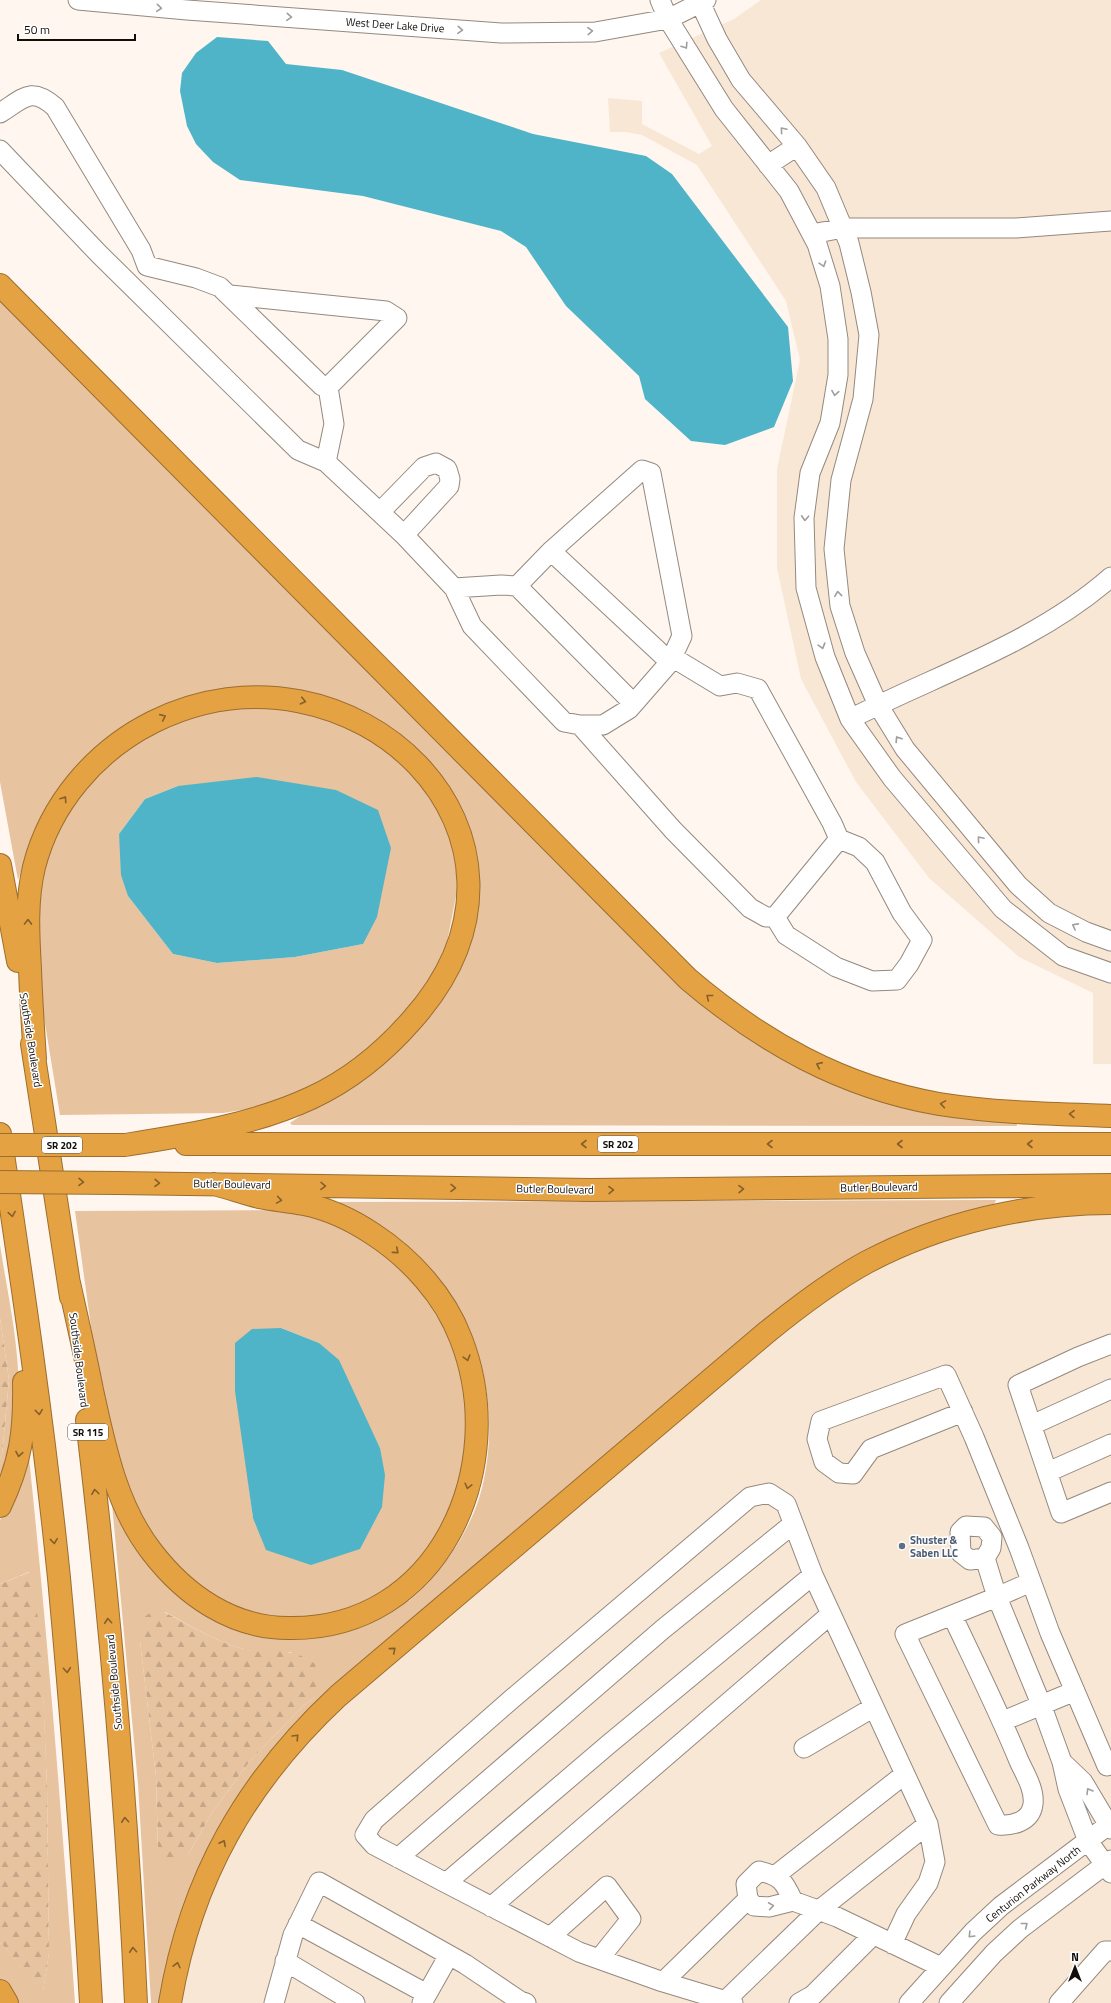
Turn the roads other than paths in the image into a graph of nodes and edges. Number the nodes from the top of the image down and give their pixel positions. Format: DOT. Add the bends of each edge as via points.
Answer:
graph roads {
  1 [pos="78,0"];
  2 [pos="660,0"];
  3 [pos="702,1"];
  4 [pos="132,3"];
  5 [pos="668,19"];
  6 [pos="0,113"];
  7 [pos="797,146"];
  8 [pos="0,150"];
  9 [pos="768,165"];
  10 [pos="1111,221"];
  11 [pos="843,228"];
  12 [pos="812,234"];
  13 [pos="147,266"];
  14 [pos="123,278"];
  15 [pos="0,285"];
  16 [pos="230,295"];
  17 [pos="328,387"];
  18 [pos="326,462"];
  19 [pos="380,512"];
  20 [pos="404,535"];
  21 [pos="551,550"];
  22 [pos="1111,578"];
  23 [pos="517,586"];
  24 [pos="454,588"];
  25 [pos="671,660"];
  26 [pos="633,703"];
  27 [pos="878,705"];
  28 [pos="850,719"];
  29 [pos="580,725"];
  30 [pos="839,839"];
  31 [pos="0,865"];
  32 [pos="775,917"];
  33 [pos="1111,941"];
  34 [pos="1111,972"];
  35 [pos="35,1059"];
  36 [pos="1111,1116"];
  37 [pos="0,1134"];
  38 [pos="1111,1144"];
  39 [pos="0,1145"];
  40 [pos="124,1145"];
  41 [pos="0,1182"];
  42 [pos="214,1184"];
  43 [pos="1111,1185"];
  44 [pos="1111,1203"];
  45 [pos="69,1283"];
  46 [pos="24,1289"];
  47 [pos="1111,1344"];
  48 [pos="1111,1389"];
  49 [pos="963,1412"];
  50 [pos="1032,1425"];
  51 [pos="1111,1444"];
  52 [pos="1048,1472"];
  53 [pos="1111,1492"];
  54 [pos="0,1506"];
  55 [pos="793,1524"];
  56 [pos="985,1558"];
  57 [pos="813,1575"];
  58 [pos="1031,1582"];
  59 [pos="997,1597"];
  60 [pos="831,1614"];
  61 [pos="952,1615"];
  62 [pos="1074,1690"];
  63 [pos="1041,1704"];
  64 [pos="874,1707"];
  65 [pos="1002,1721"];
  66 [pos="804,1748"];
  67 [pos="1062,1762"];
  68 [pos="1107,1766"];
  69 [pos="905,1774"];
  70 [pos="928,1824"];
  71 [pos="1110,1826"];
  72 [pos="1088,1841"];
  73 [pos="398,1858"];
  74 [pos="1109,1866"];
  75 [pos="776,1875"];
  76 [pos="446,1883"];
  77 [pos="748,1899"];
  78 [pos="793,1901"];
  79 [pos="491,1908"];
  80 [pos="818,1911"];
  81 [pos="298,1924"];
  82 [pos="873,1934"];
  83 [pos="550,1937"];
  84 [pos="892,1944"];
  85 [pos="1111,1951"];
  86 [pos="449,1954"];
  87 [pos="599,1959"];
  88 [pos="285,1961"];
  89 [pos="941,1967"];
  90 [pos="664,1982"];
  91 [pos="0,1991"];
  92 [pos="424,1998"];
  93 [pos="516,2001"];
  94 [pos="729,2002"];
  95 [pos="7,2003"];
  96 [pos="91,2003"];
  97 [pos="136,2003"];
  98 [pos="170,2003"];
  99 [pos="274,2003"];
  100 [pos="355,2003"];
  101 [pos="799,2003"];
  102 [pos="909,2003"];
  103 [pos="949,2003"];
  104 [pos="1059,2003"];
  1 -- 4 [label="street, West Deer Lake Drive"];
  2 -- 5 [label="street"];
  3 -- 5 [label="street, West Deer Lake Drive"];
  7 -- 3 [label="street, one-way" via="741,80 717,39"];
  4 -- 5 [label="street, West Deer Lake Drive, one-way" via="502,33 595,32"];
  5 -- 9 [label="street, one-way" via="724,109"];
  6 -- 13 [label="street" via="29,95 41,96 55,108 141,250"];
  7 -- 9 [label="street"];
  7 -- 11 [label="street" via="826,188"];
  8 -- 14 [label="street"];
  9 -- 12 [label="street" via="789,191"];
  10 -- 11 [label="street" via="1016,228"];
  11 -- 12 [label="street"];
  27 -- 11 [label="street, one-way" via="855,653 840,606 834,549 842,480 863,399 868,335 861,292"];
  12 -- 28 [label="street, one-way" via="830,286 838,339 838,375 830,423 810,473 804,518 806,588 826,657"];
  13 -- 14 [label="street"];
  13 -- 16 [label="street" via="196,278 220,287"];
  14 -- 18 [label="street" via="298,450"];
  36 -- 15 [label="highway, one-way" via="1005,1112 938,1104 906,1097 817,1065 758,1033 733,1016 688,979"];
  16 -- 17 [label="street" via="322,386"];
  16 -- 17 [label="street" via="386,311 397,318"];
  17 -- 18 [label="street" via="334,424"];
  18 -- 19 [label="street"];
  19 -- 20 [label="street"];
  19 -- 20 [label="street" via="424,467 436,463 447,469 449,486"];
  20 -- 24 [label="street"];
  21 -- 23 [label="street"];
  21 -- 25 [label="street"];
  21 -- 25 [label="street" via="642,470 651,473 682,636"];
  22 -- 27 [label="street" via="1093,593 1011,644"];
  23 -- 24 [label="street"];
  23 -- 26 [label="street"];
  24 -- 29 [label="street" via="472,626 564,722"];
  25 -- 26 [label="street"];
  25 -- 30 [label="street" via="720,686 737,682 758,689"];
  26 -- 29 [label="street" via="603,725"];
  27 -- 28 [label="street"];
  33 -- 27 [label="street, one-way" via="1086,932 1049,912 1018,885 905,749"];
  28 -- 34 [label="street" via="892,778 1003,909 1063,956"];
  29 -- 32 [label="street" via="672,830 750,908 766,917"];
  30 -- 32 [label="street"];
  30 -- 32 [label="street" via="859,846 875,862 902,913 922,940 897,980 872,981 836,967 786,935"];
  31 -- 35 [label="highway, Southside Boulevard / SR 115"];
  35 -- 40 [label="highway, one-way" via="28,935 29,892 33,869 57,811 79,780 108,751 142,728 188,707 246,696 292,699 336,711 378,733 414,762 431,780 454,817 462,837 468,877 467,906 459,943 449,967 424,1006 377,1055 314,1097 240,1123"];
  35 -- 45 [label="highway, Southside Boulevard / SR 115"];
  37 -- 46 [label="highway, one-way"];
  38 -- 40 [label="highway, SR 202, one-way"];
  39 -- 40 [label="highway, SR 202, bridge"];
  41 -- 42 [label="highway, Butler Boulevard, one-way, bridge"];
  42 -- 43 [label="highway, Butler Boulevard, one-way" via="590,1190"];
  42 -- 45 [label="highway, one-way" via="329,1211 374,1234 410,1263 425,1280 439,1298 460,1336 473,1380 478,1424 468,1490 452,1529 428,1566 414,1581 383,1605 335,1624 301,1629 282,1628 246,1622 229,1616 212,1607 180,1583 151,1552 139,1534 117,1486 100,1427"];
  98 -- 44 [label="highway, one-way" via="190,1920 210,1868 229,1832 249,1797 280,1756 338,1696 768,1332 810,1298 848,1273 907,1244 973,1221 1038,1208"];
  97 -- 45 [label="highway, Southside Boulevard / SR 115, one-way" via="119,1737 98,1512"];
  46 -- 54 [label="highway, one-way" via="23,1431 19,1459"];
  46 -- 96 [label="highway, one-way" via="59,1584"];
  47 -- 50 [label="street" via="1018,1385"];
  48 -- 50 [label="street"];
  49 -- 49 [label="street" via="946,1375 821,1420 817,1439 824,1462 839,1473 853,1474 871,1449"];
  49 -- 58 [label="street" via="1020,1548"];
  50 -- 52 [label="street"];
  51 -- 52 [label="street"];
  52 -- 53 [label="street" via="1061,1512"];
  55 -- 57 [label="street"];
  55 -- 73 [label="street" via="664,1629"];
  55 -- 73 [label="street" via="786,1504 769,1493 750,1497 374,1820 366,1835 374,1845"];
  56 -- 59 [label="street"];
  57 -- 60 [label="street"];
  57 -- 76 [label="street"];
  58 -- 59 [label="street"];
  58 -- 62 [label="street"];
  59 -- 61 [label="street"];
  59 -- 63 [label="street"];
  60 -- 64 [label="street"];
  60 -- 79 [label="street"];
  61 -- 65 [label="street"];
  61 -- 65 [label="street" via="905,1634 998,1825 1011,1826 1025,1819 1033,1805 1032,1791"];
  62 -- 63 [label="street"];
  62 -- 68 [label="street"];
  63 -- 65 [label="street"];
  63 -- 67 [label="street"];
  64 -- 66 [label="street"];
  64 -- 69 [label="street"];
  71 -- 67 [label="street, one-way" via="1083,1782"];
  67 -- 72 [label="street" via="1068,1789"];
  69 -- 70 [label="street"];
  69 -- 75 [label="street"];
  70 -- 80 [label="street"];
  70 -- 84 [label="street" via="935,1862 928,1883 906,1914"];
  71 -- 72 [label="street, Centurion Parkway North"];
  72 -- 74 [label="street"];
  72 -- 89 [label="street, Centurion Parkway North, one-way" via="1001,1906"];
  73 -- 76 [label="street"];
  103 -- 74 [label="street, one-way" via="994,1953 1020,1929"];
  75 -- 77 [label="street" via="759,1871 746,1884"];
  75 -- 78 [label="street" via="786,1885"];
  76 -- 79 [label="street"];
  77 -- 78 [label="street, one-way" via="754,1906 769,1908"];
  77 -- 90 [label="street"];
  78 -- 80 [label="street"];
  79 -- 83 [label="street"];
  80 -- 82 [label="street"];
  80 -- 94 [label="street"];
  81 -- 86 [label="street" via="318,1882"];
  81 -- 88 [label="street"];
  81 -- 92 [label="street"];
  82 -- 84 [label="street"];
  82 -- 101 [label="street" via="813,1995"];
  83 -- 87 [label="street"];
  83 -- 87 [label="street" via="607,1886 631,1919"];
  84 -- 89 [label="street"];
  85 -- 104 [label="street" via="1105,1951"];
  86 -- 92 [label="street"];
  86 -- 93 [label="street"];
  87 -- 90 [label="street"];
  88 -- 99 [label="street"];
  88 -- 100 [label="street"];
  89 -- 102 [label="street, Centurion Parkway North"];
  90 -- 94 [label="street"];
  91 -- 95 [label="highway"];
}
